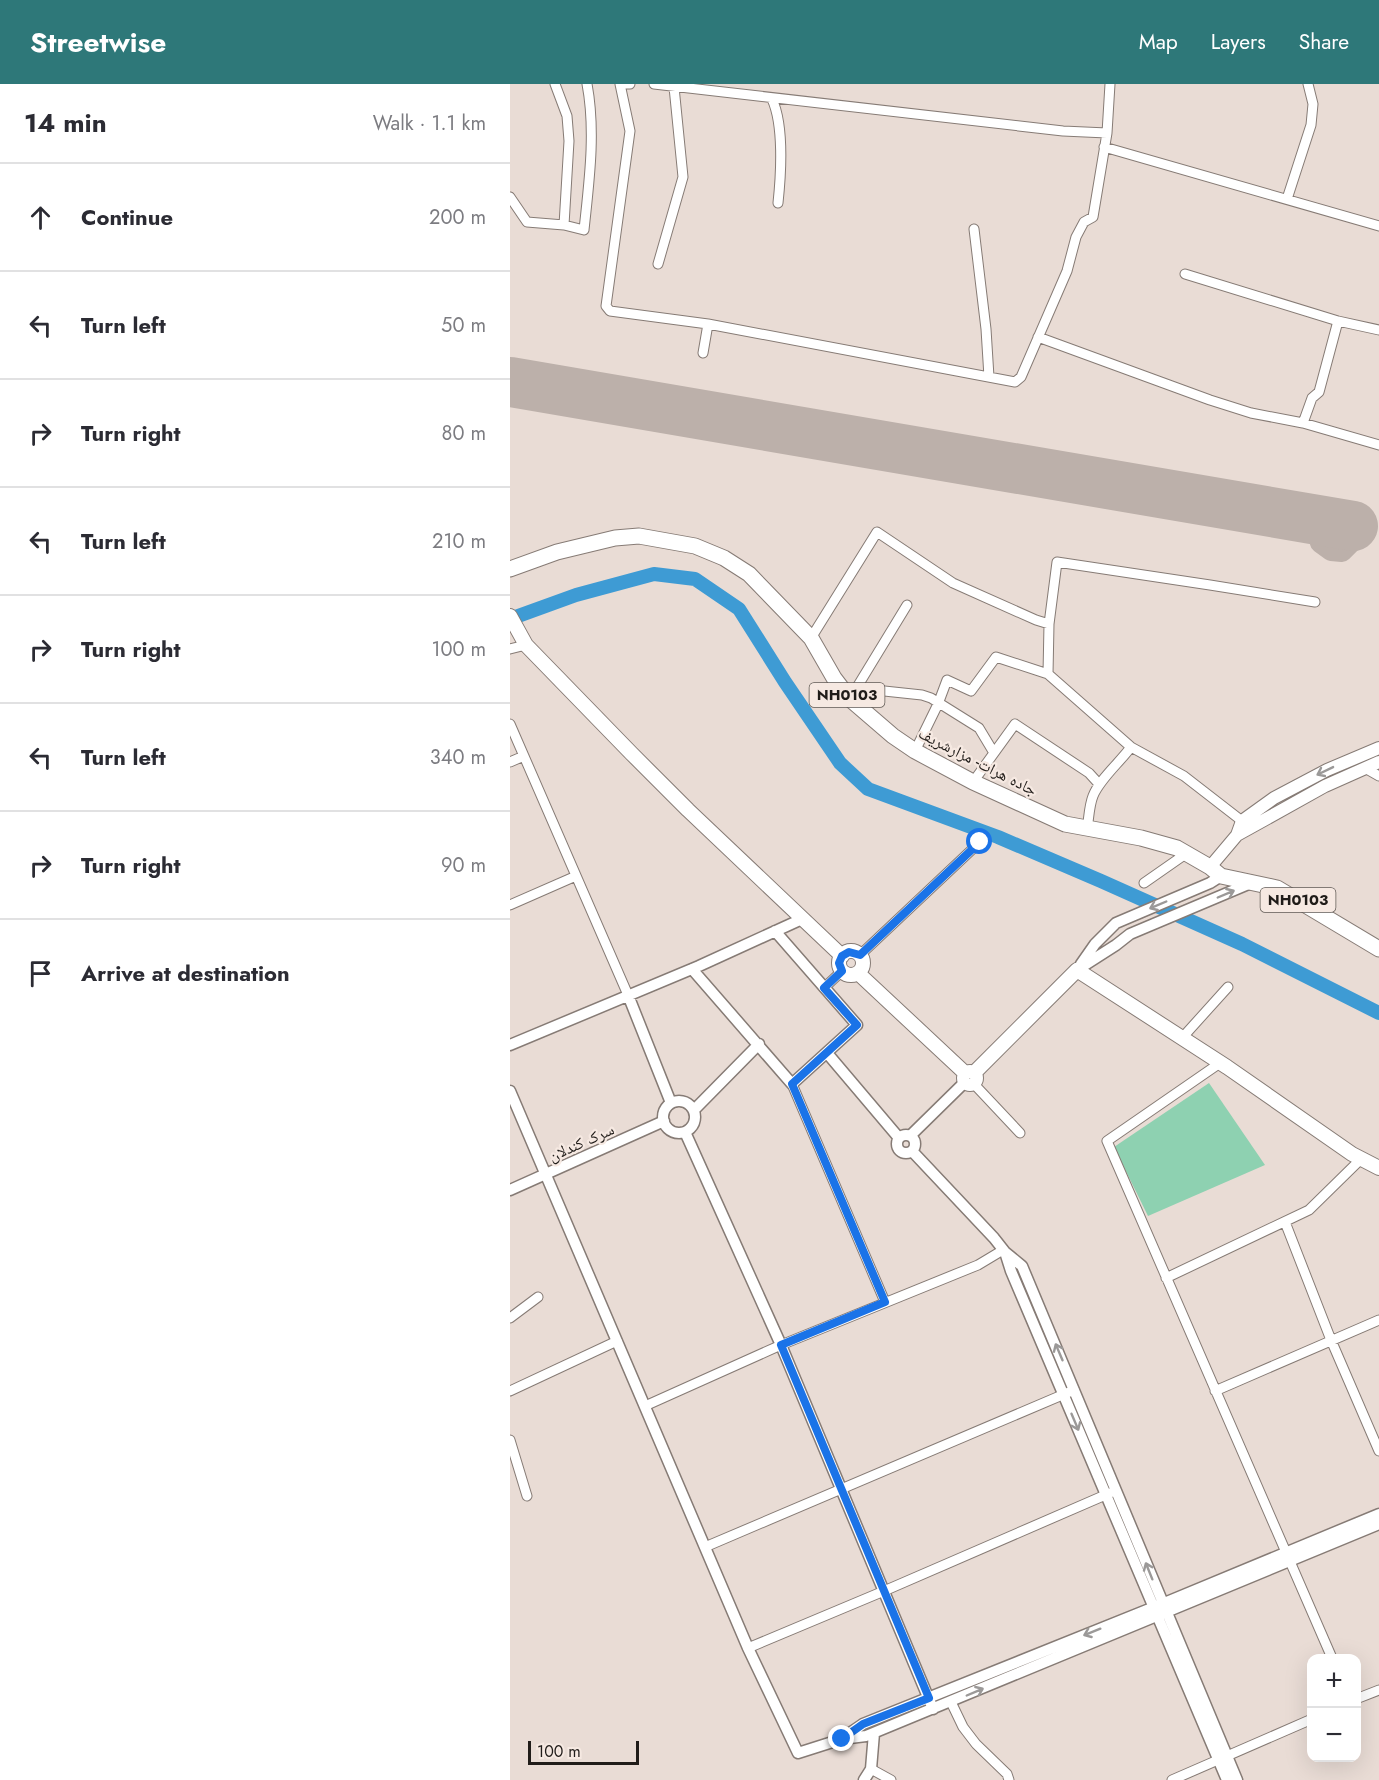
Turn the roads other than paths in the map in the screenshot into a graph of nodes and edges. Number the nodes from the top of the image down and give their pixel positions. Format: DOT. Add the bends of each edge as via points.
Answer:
graph roads {
  1 [pos="555,84"];
  2 [pos="587,84"];
  3 [pos="630,84"];
  4 [pos="654,84"];
  5 [pos="1110,84"];
  6 [pos="1308,84"];
  7 [pos="674,87"];
  8 [pos="772,99"];
  9 [pos="1107,133"];
  10 [pos="1104,147"];
  11 [pos="510,197"];
  12 [pos="1287,199"];
  13 [pos="778,203"];
  14 [pos="564,225"];
  15 [pos="1379,226"];
  16 [pos="974,229"];
  17 [pos="658,264"];
  18 [pos="1185,274"];
  19 [pos="1338,321"];
  20 [pos="708,324"];
  21 [pos="1379,330"];
  22 [pos="1038,337"];
  23 [pos="703,353"];
  24 [pos="989,376"];
  25 [pos="1303,423"];
  26 [pos="1379,446"];
  27 [pos="510,569"];
  28 [pos="1315,602"];
  29 [pos="907,604"];
  30 [pos="510,616"];
  31 [pos="1049,624"];
  32 [pos="811,638"];
  33 [pos="526,645"];
  34 [pos="510,649"];
  35 [pos="1048,674"];
  36 [pos="853,694"];
  37 [pos="938,704"];
  38 [pos="510,724"];
  39 [pos="1131,747"];
  40 [pos="1379,748"];
  41 [pos="915,751"];
  42 [pos="994,753"];
  43 [pos="524,756"];
  44 [pos="510,762"];
  45 [pos="1379,762"];
  46 [pos="1365,768"];
  47 [pos="1379,776"];
  48 [pos="973,782"];
  49 [pos="1099,784"];
  50 [pos="1242,821"];
  51 [pos="1087,829"];
  52 [pos="1237,835"];
  53 [pos="980,842"];
  54 [pos="1187,853"];
  55 [pos="1216,872"];
  56 [pos="576,876"];
  57 [pos="1144,883"];
  58 [pos="1252,883"];
  59 [pos="510,905"];
  60 [pos="802,919"];
  61 [pos="775,932"];
  62 [pos="1375,942"];
  63 [pos="860,955"];
  64 [pos="842,956"];
  65 [pos="692,969"];
  66 [pos="1077,969"];
  67 [pos="842,971"];
  68 [pos="858,973"];
  69 [pos="1228,987"];
  70 [pos="824,988"];
  71 [pos="628,995"];
  72 [pos="1182,1038"];
  73 [pos="759,1044"];
  74 [pos="510,1045"];
  75 [pos="827,1053"];
  76 [pos="1220,1063"];
  77 [pos="969,1078"];
  78 [pos="792,1084"];
  79 [pos="510,1091"];
  80 [pos="671,1103"];
  81 [pos="694,1110"];
  82 [pos="664,1121"];
  83 [pos="685,1132"];
  84 [pos="1020,1133"];
  85 [pos="905,1137"];
  86 [pos="912,1151"];
  87 [pos="1361,1159"];
  88 [pos="1379,1168"];
  89 [pos="546,1174"];
  90 [pos="510,1190"];
  91 [pos="1285,1222"];
  92 [pos="1004,1251"];
  93 [pos="1166,1278"];
  94 [pos="538,1297"];
  95 [pos="885,1302"];
  96 [pos="510,1318"];
  97 [pos="1379,1320"];
  98 [pos="1050,1332"];
  99 [pos="1039,1336"];
  100 [pos="1331,1340"];
  101 [pos="617,1341"];
  102 [pos="781,1345"];
  103 [pos="510,1391"];
  104 [pos="1215,1391"];
  105 [pos="1069,1392"];
  106 [pos="645,1406"];
  107 [pos="510,1440"];
  108 [pos="1379,1450"];
  109 [pos="841,1489"];
  110 [pos="1111,1493"];
  111 [pos="527,1496"];
  112 [pos="1379,1514"];
  113 [pos="1379,1524"];
  114 [pos="705,1547"];
  115 [pos="1288,1557"];
  116 [pos="884,1591"];
  117 [pos="1160,1610"];
  118 [pos="748,1648"];
  119 [pos="1330,1654"];
  120 [pos="1379,1690"];
  121 [pos="1361,1697"];
  122 [pos="951,1702"];
  123 [pos="931,1704"];
  124 [pos="1307,1721"];
  125 [pos="874,1733"];
  126 [pos="842,1739"];
  127 [pos="1223,1758"];
  128 [pos="871,1769"];
  129 [pos="864,1780"];
  130 [pos="891,1780"];
  131 [pos="1010,1780"];
  132 [pos="1172,1780"];
  133 [pos="1227,1780"];
  134 [pos="1237,1780"];
  1 -- 14 [label="street" via="567,116 569,141"];
  2 -- 14 [label="street" via="590,165 584,230"];
  3 -- 20 [label="street" via="620,84 630,131 606,306 610,311"];
  4 -- 7 [label="street"];
  5 -- 9 [label="street"];
  6 -- 12 [label="street" via="1313,104 1311,125"];
  7 -- 8 [label="street"];
  7 -- 17 [label="street" via="683,177"];
  8 -- 9 [label="street"];
  8 -- 13 [label="street" via="778,112 782,173"];
  9 -- 10 [label="street"];
  10 -- 12 [label="street"];
  10 -- 22 [label="street" via="1093,216 1084,222 1076,237 1067,271"];
  11 -- 14 [label="street" via="527,222"];
  12 -- 15 [label="street"];
  16 -- 24 [label="street"];
  18 -- 19 [label="street"];
  19 -- 21 [label="street"];
  19 -- 25 [label="street" via="1319,392 1312,398"];
  20 -- 23 [label="street"];
  20 -- 24 [label="street"];
  22 -- 24 [label="street" via="1019,380"];
  22 -- 25 [label="street" via="1210,400"];
  25 -- 26 [label="street"];
  27 -- 32 [label="highway, جاده هرات- مزارشریف / NH0103" via="556,552 615,538 653,537 695,546 748,574"];
  28 -- 31 [label="street" via="1057,562"];
  29 -- 36 [label="street"];
  30 -- 33 [label="main road"];
  31 -- 32 [label="street" via="954,584 878,532"];
  31 -- 35 [label="street"];
  32 -- 36 [label="highway, جاده هرات- مزارشریف / NH0103" via="834,678"];
  33 -- 34 [label="street"];
  33 -- 60 [label="main road"];
  35 -- 37 [label="street" via="996,657 971,691 947,680"];
  35 -- 39 [label="street"];
  36 -- 37 [label="street" via="922,695"];
  36 -- 41 [label="highway, جاده هرات- مزارشریف / NH0103" via="893,736"];
  37 -- 41 [label="street"];
  37 -- 42 [label="street" via="979,728"];
  38 -- 43 [label="street"];
  39 -- 49 [label="street"];
  39 -- 50 [label="street" via="1184,776"];
  40 -- 50 [label="main road, one-way" via="1274,798"];
  41 -- 48 [label="highway, جاده هرات- مزارشریف / NH0103"];
  42 -- 48 [label="street"];
  42 -- 49 [label="street" via="1012,725 1018,724 1089,772"];
  43 -- 44 [label="street"];
  43 -- 56 [label="street"];
  45 -- 46 [label="main road"];
  46 -- 47 [label="street"];
  46 -- 52 [label="main road"];
  48 -- 51 [label="highway, جاده هرات- مزارشریف / NH0103" via="1065,824"];
  49 -- 51 [label="street" via="1092,797"];
  50 -- 52 [label="main road"];
  51 -- 54 [label="highway, جاده هرات- مزارشریف / NH0103" via="1141,837"];
  52 -- 55 [label="main road"];
  53 -- 63 [label="street"];
  54 -- 55 [label="highway, جاده هرات- مزارشریف / NH0103"];
  54 -- 57 [label="street"];
  55 -- 58 [label="highway, جاده هرات- مزارشریف / NH0103"];
  55 -- 66 [label="street, one-way" via="1200,888 1116,923"];
  56 -- 59 [label="street"];
  56 -- 71 [label="street"];
  58 -- 62 [label="highway, جاده هرات- مزارشریف / NH0103" via="1277,888"];
  66 -- 58 [label="street, one-way" via="1130,934"];
  60 -- 61 [label="street"];
  60 -- 64 [label="main road"];
  61 -- 65 [label="street"];
  61 -- 70 [label="street"];
  63 -- 64 [label="main road" via="849,952"];
  63 -- 68 [label="main road" via="863,963"];
  64 -- 67 [label="main road"];
  65 -- 71 [label="street"];
  65 -- 73 [label="street"];
  66 -- 72 [label="main road"];
  66 -- 77 [label="main road"];
  67 -- 68 [label="main road" via="848,975"];
  67 -- 70 [label="street"];
  68 -- 77 [label="main road"];
  69 -- 72 [label="street"];
  70 -- 75 [label="street" via="857,1025"];
  71 -- 74 [label="street"];
  71 -- 80 [label="street"];
  72 -- 76 [label="main road"];
  73 -- 78 [label="street"];
  73 -- 81 [label="street"];
  75 -- 78 [label="street"];
  75 -- 85 [label="street"];
  76 -- 87 [label="main road"];
  76 -- 93 [label="street" via="1107,1142"];
  77 -- 84 [label="street"];
  77 -- 85 [label="street"];
  78 -- 95 [label="street"];
  79 -- 89 [label="street"];
  80 -- 81 [label="street" via="681,1101"];
  80 -- 82 [label="street" via="664,1111"];
  81 -- 83 [label="street" via="693,1126"];
  82 -- 83 [label="street" via="670,1130"];
  82 -- 89 [label="street, سرک کندلان"];
  83 -- 102 [label="street"];
  85 -- 86 [label="street" via="915,1145"];
  85 -- 86 [label="street" via="897,1143 898,1149 903,1153"];
  86 -- 92 [label="street"];
  87 -- 88 [label="main road"];
  87 -- 91 [label="street" via="1310,1210"];
  89 -- 90 [label="street, سرک کندلان"];
  89 -- 101 [label="street"];
  91 -- 93 [label="street"];
  91 -- 100 [label="street"];
  92 -- 95 [label="street" via="978,1266"];
  92 -- 98 [label="street" via="1022,1266"];
  92 -- 99 [label="street"];
  93 -- 104 [label="street"];
  94 -- 96 [label="street"];
  95 -- 102 [label="street"];
  97 -- 100 [label="street"];
  98 -- 99 [label="street"];
  105 -- 98 [label="street, one-way"];
  99 -- 105 [label="street"];
  100 -- 104 [label="street"];
  100 -- 108 [label="street"];
  101 -- 103 [label="street"];
  101 -- 106 [label="street"];
  102 -- 106 [label="street"];
  102 -- 109 [label="street"];
  104 -- 115 [label="street"];
  105 -- 109 [label="street"];
  105 -- 110 [label="street"];
  106 -- 114 [label="street"];
  107 -- 111 [label="street"];
  109 -- 114 [label="street"];
  109 -- 116 [label="street"];
  110 -- 116 [label="street"];
  110 -- 117 [label="street"];
  112 -- 115 [label="street"];
  113 -- 115 [label="street"];
  114 -- 118 [label="street"];
  115 -- 117 [label="street"];
  115 -- 119 [label="street"];
  116 -- 118 [label="street"];
  116 -- 123 [label="street"];
  122 -- 117 [label="street, one-way"];
  117 -- 123 [label="street, one-way"];
  117 -- 127 [label="street"];
  118 -- 126 [label="street" via="798,1753"];
  120 -- 121 [label="street"];
  122 -- 123 [label="street"];
  122 -- 131 [label="street" via="963,1727"];
  123 -- 125 [label="street"];
  123 -- 126 [label="street" via="863,1724"];
  124 -- 127 [label="street"];
  125 -- 126 [label="street"];
  125 -- 128 [label="street"];
  127 -- 132 [label="street"];
  127 -- 133 [label="street"];
  127 -- 134 [label="street"];
  128 -- 129 [label="street"];
  128 -- 130 [label="street"];
}
